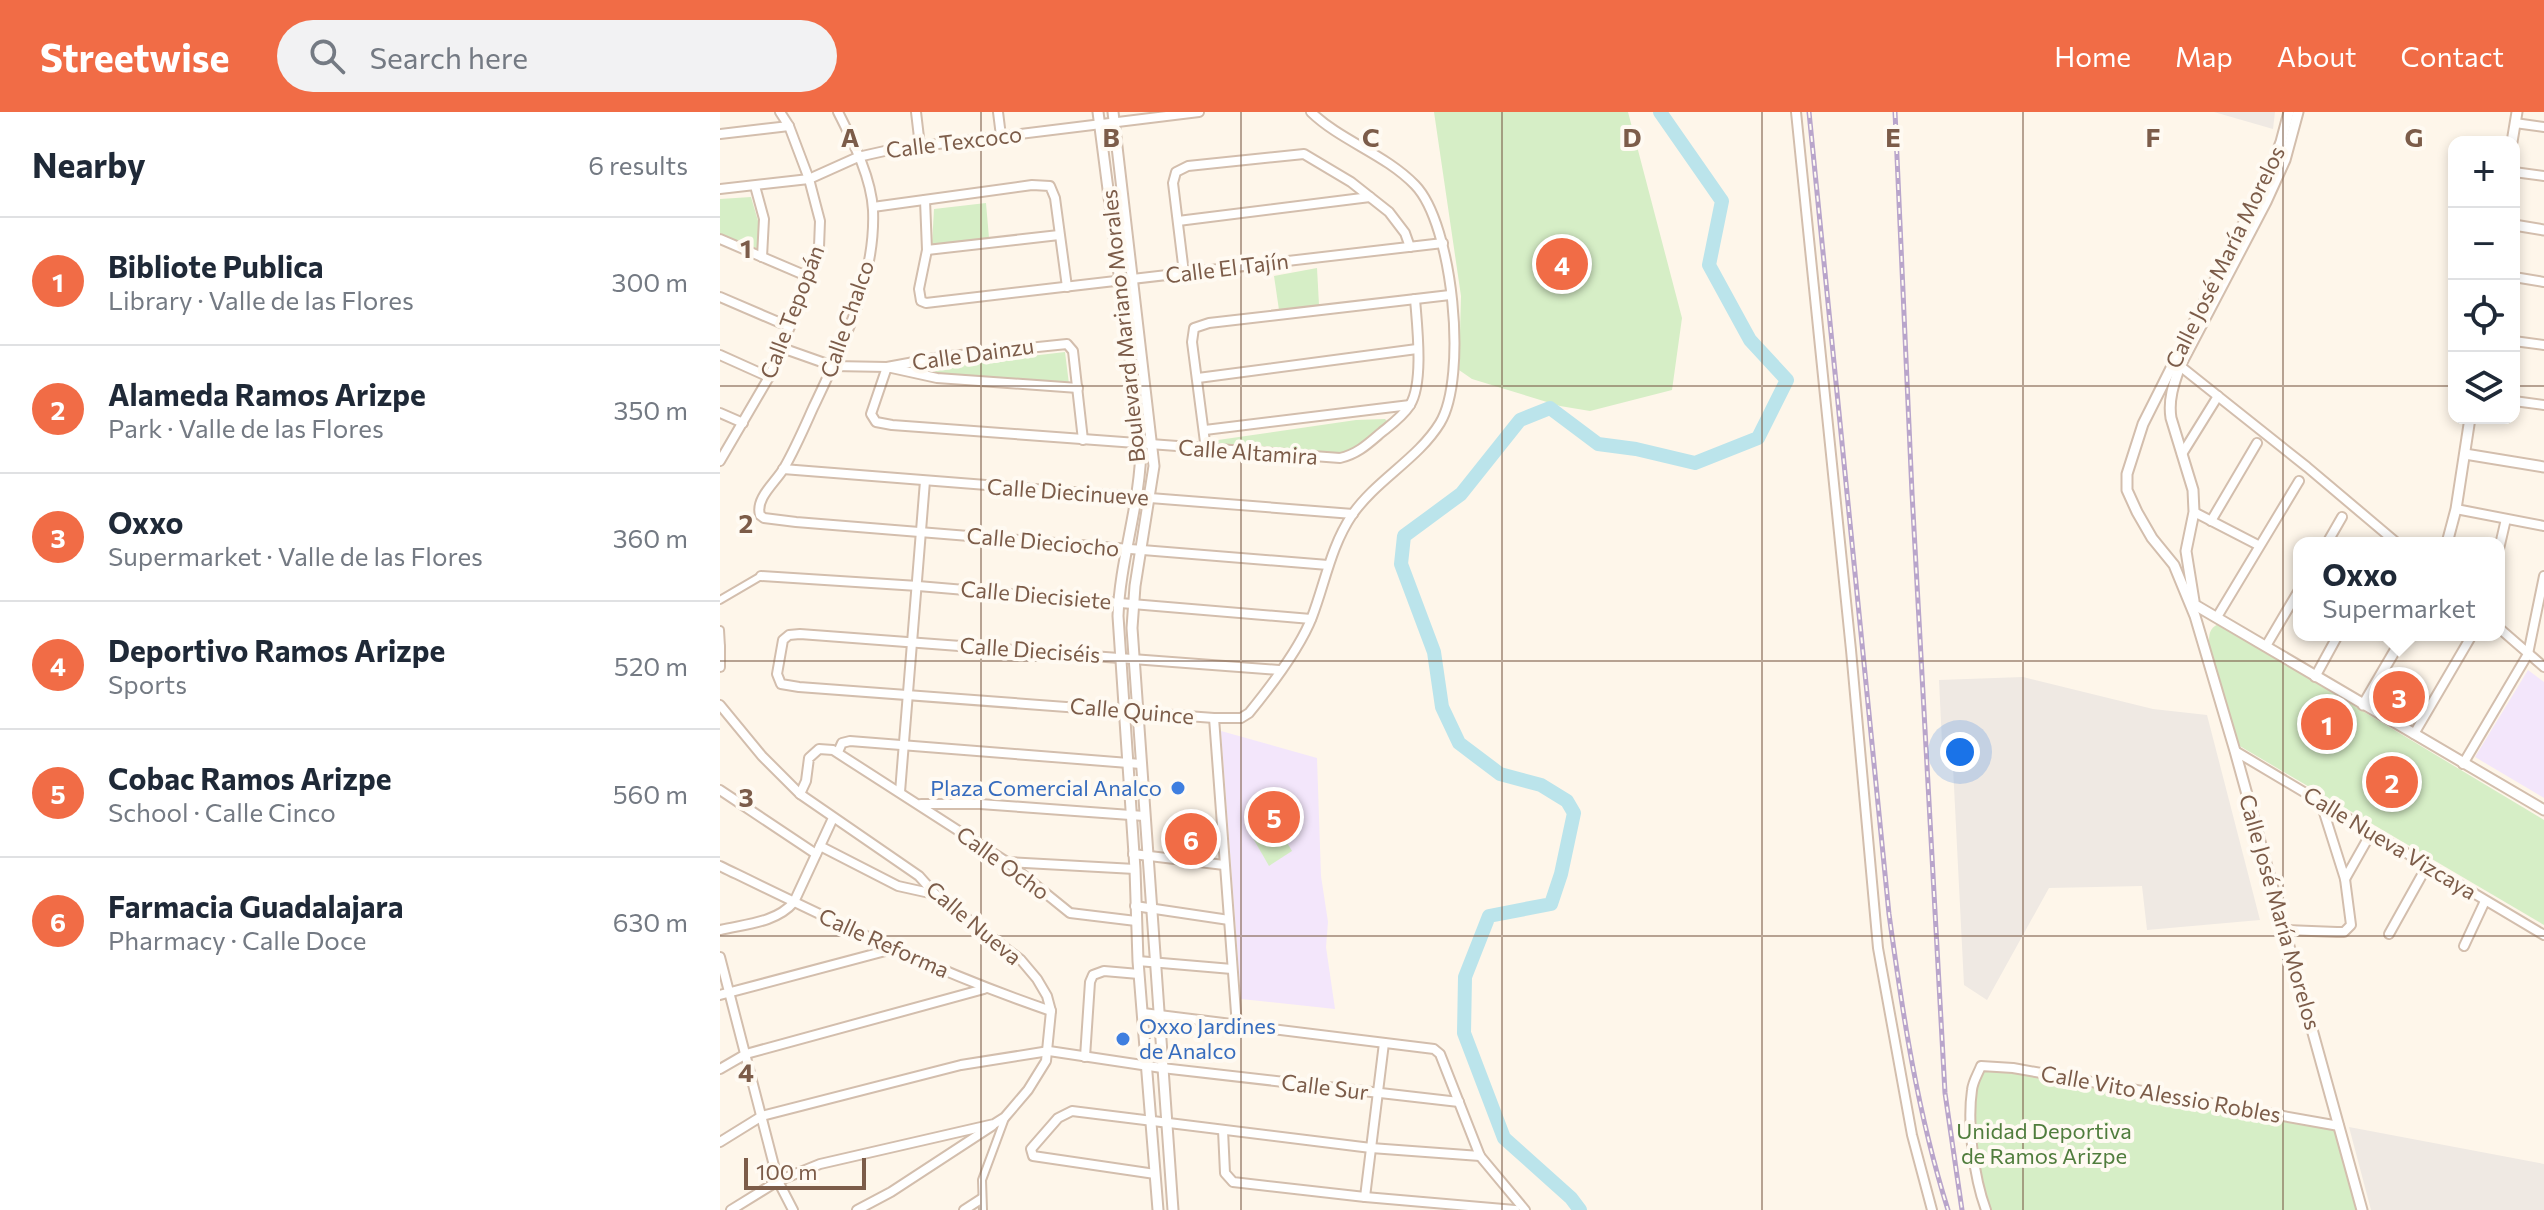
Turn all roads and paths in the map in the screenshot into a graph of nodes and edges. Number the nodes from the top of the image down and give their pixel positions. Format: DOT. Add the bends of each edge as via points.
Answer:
graph roads {
  1 [pos="780,112"];
  2 [pos="838,112"];
  3 [pos="916,112"];
  4 [pos="998,112"];
  5 [pos="1098,112"];
  6 [pos="1199,112"];
  7 [pos="1311,112"];
  8 [pos="1796,112"];
  9 [pos="2289,112"];
  10 [pos="2298,112"];
  11 [pos="1166,114"];
  12 [pos="1113,117"];
  13 [pos="2516,117"];
  14 [pos="1100,124"];
  15 [pos="789,126"];
  16 [pos="2544,127"];
  17 [pos="720,134"];
  18 [pos="1001,136"];
  19 [pos="920,146"];
  20 [pos="858,157"];
  21 [pos="2520,173"];
  22 [pos="2544,176"];
  23 [pos="809,179"];
  24 [pos="755,186"];
  25 [pos="720,189"];
  26 [pos="1371,197"];
  27 [pos="925,200"];
  28 [pos="873,207"];
  29 [pos="1178,221"];
  30 [pos="2520,226"];
  31 [pos="2544,230"];
  32 [pos="1059,235"];
  33 [pos="720,239"];
  34 [pos="1443,243"];
  35 [pos="1410,247"];
  36 [pos="927,250"];
  37 [pos="762,257"];
  38 [pos="1184,273"];
  39 [pos="809,277"];
  40 [pos="2520,278"];
  41 [pos="1131,279"];
  42 [pos="1118,280"];
  43 [pos="2544,282"];
  44 [pos="1067,287"];
  45 [pos="1450,295"];
  46 [pos="720,297"];
  47 [pos="1415,299"];
  48 [pos="790,327"];
  49 [pos="2520,342"];
  50 [pos="2544,345"];
  51 [pos="782,348"];
  52 [pos="1417,349"];
  53 [pos="720,355"];
  54 [pos="2177,364"];
  55 [pos="833,366"];
  56 [pos="887,367"];
  57 [pos="769,377"];
  58 [pos="1198,378"];
  59 [pos="1078,388"];
  60 [pos="2218,396"];
  61 [pos="2520,402"];
  62 [pos="1410,405"];
  63 [pos="2544,405"];
  64 [pos="720,413"];
  65 [pos="743,423"];
  66 [pos="2469,424"];
  67 [pos="1205,430"];
  68 [pos="1083,440"];
  69 [pos="2257,443"];
  70 [pos="1141,444"];
  71 [pos="1153,445"];
  72 [pos="1206,450"];
  73 [pos="2182,454"];
  74 [pos="2465,454"];
  75 [pos="720,461"];
  76 [pos="2544,467"];
  77 [pos="783,469"];
  78 [pos="925,481"];
  79 [pos="2299,481"];
  80 [pos="1137,496"];
  81 [pos="1151,498"];
  82 [pos="2456,509"];
  83 [pos="2194,512"];
  84 [pos="1353,514"];
  85 [pos="760,515"];
  86 [pos="2342,517"];
  87 [pos="2506,519"];
  88 [pos="2211,521"];
  89 [pos="2544,526"];
  90 [pos="921,532"];
  91 [pos="2330,537"];
  92 [pos="2390,537"];
  93 [pos="2449,537"];
  94 [pos="2502,537"];
  95 [pos="2258,545"];
  96 [pos="1128,548"];
  97 [pos="1141,549"];
  98 [pos="1328,565"];
  99 [pos="761,576"];
  100 [pos="2544,576"];
  101 [pos="918,586"];
  102 [pos="720,600"];
  103 [pos="2293,600"];
  104 [pos="1118,602"];
  105 [pos="1133,603"];
  106 [pos="2192,603"];
  107 [pos="2217,617"];
  108 [pos="1311,619"];
  109 [pos="720,630"];
  110 [pos="2505,633"];
  111 [pos="2335,641"];
  112 [pos="2400,641"];
  113 [pos="2468,641"];
  114 [pos="914,642"];
  115 [pos="2266,646"];
  116 [pos="721,647"];
  117 [pos="2528,654"];
  118 [pos="1120,657"];
  119 [pos="1134,658"];
  120 [pos="720,667"];
  121 [pos="2544,667"];
  122 [pos="1279,670"];
  123 [pos="2315,677"];
  124 [pos="788,686"];
  125 [pos="910,695"];
  126 [pos="720,705"];
  127 [pos="2363,705"];
  128 [pos="1124,709"];
  129 [pos="1139,711"];
  130 [pos="1214,718"];
  131 [pos="2414,734"];
  132 [pos="904,745"];
  133 [pos="2235,751"];
  134 [pos="838,752"];
  135 [pos="1128,763"];
  136 [pos="1141,764"];
  137 [pos="2463,764"];
  138 [pos="720,790"];
  139 [pos="900,792"];
  140 [pos="800,794"];
  141 [pos="2320,800"];
  142 [pos="920,804"];
  143 [pos="2544,810"];
  144 [pos="1130,815"];
  145 [pos="1144,816"];
  146 [pos="833,818"];
  147 [pos="2371,833"];
  148 [pos="818,850"];
  149 [pos="1133,854"];
  150 [pos="1147,856"];
  151 [pos="1007,862"];
  152 [pos="1224,865"];
  153 [pos="720,866"];
  154 [pos="2427,866"];
  155 [pos="1135,869"];
  156 [pos="2345,879"];
  157 [pos="935,894"];
  158 [pos="2485,901"];
  159 [pos="794,902"];
  160 [pos="1135,906"];
  161 [pos="1153,910"];
  162 [pos="1229,920"];
  163 [pos="1136,921"];
  164 [pos="720,930"];
  165 [pos="2285,930"];
  166 [pos="2389,934"];
  167 [pos="2544,935"];
  168 [pos="2464,946"];
  169 [pos="894,949"];
  170 [pos="720,957"];
  171 [pos="1138,961"];
  172 [pos="1155,963"];
  173 [pos="1232,969"];
  174 [pos="1139,974"];
  175 [pos="985,989"];
  176 [pos="730,992"];
  177 [pos="720,995"];
  178 [pos="1051,1011"];
  179 [pos="1143,1013"];
  180 [pos="1158,1015"];
  181 [pos="1237,1026"];
  182 [pos="1384,1043"];
  183 [pos="1049,1051"];
  184 [pos="746,1054"];
  185 [pos="1085,1057"];
  186 [pos="1148,1066"];
  187 [pos="1162,1068"];
  188 [pos="720,1069"];
  189 [pos="1377,1093"];
  190 [pos="1459,1102"];
  191 [pos="762,1116"];
  192 [pos="1005,1117"];
  193 [pos="1151,1121"];
  194 [pos="1165,1122"];
  195 [pos="994,1124"];
  196 [pos="2339,1126"];
  197 [pos="1223,1130"];
  198 [pos="720,1142"];
  199 [pos="1371,1148"];
  200 [pos="1480,1156"];
  201 [pos="1155,1174"];
  202 [pos="778,1181"];
  203 [pos="1365,1197"];
  204 [pos="981,1199"];
  205 [pos="731,1210"];
  206 [pos="793,1210"];
  207 [pos="857,1210"];
  208 [pos="964,1210"];
  209 [pos="983,1210"];
  210 [pos="1158,1210"];
  211 [pos="1173,1210"];
  212 [pos="1515,1210"];
  213 [pos="1525,1210"];
  214 [pos="1932,1210"];
  215 [pos="1986,1210"];
  216 [pos="2362,1210"];
  1 -- 15 [label="street, Calle Tepopán"];
  2 -- 20 [label="street, Calle Chalco"];
  3 -- 19 [label="street"];
  4 -- 18 [label="street"];
  5 -- 14 [label="street, Boulevard Mariano Morales"];
  6 -- 11 [label="street, Calle Texcoco"];
  7 -- 34 [label="street, Calle Quince" via="1416,186"];
  8 -- 214 [label="street" via="1878,948 1912,1135"];
  9 -- 54 [label="street, Calle José María Morelos" via="2268,175"];
  10 -- 54 [label="street, Calle José María Morelos" via="2266,202"];
  11 -- 12 [label="street, Calle Texcoco"];
  12 -- 14 [label="street, Calle Texcoco"];
  12 -- 41 [label="street, Boulevard Mariano Morales"];
  13 -- 16 [label="street"];
  14 -- 18 [label="street, Calle Texcoco"];
  14 -- 42 [label="street, Boulevard Mariano Morales"];
  15 -- 17 [label="street"];
  15 -- 23 [label="street, Calle Tepopán"];
  18 -- 19 [label="street, Calle Texcoco"];
  19 -- 20 [label="street, Calle Texcoco"];
  20 -- 23 [label="street, Calle Texcoco"];
  20 -- 28 [label="street, Calle Chalco"];
  21 -- 22 [label="street"];
  23 -- 24 [label="street, Calle Texcoco"];
  23 -- 39 [label="street, Calle Tepopán" via="821,235"];
  24 -- 25 [label="street, Calle Texcoco"];
  24 -- 37 [label="street" via="764,219"];
  26 -- 29 [label="street"];
  26 -- 29 [label="street" via="1304,154 1220,162 1176,172"];
  26 -- 35 [label="street" via="1398,221"];
  27 -- 28 [label="street"];
  27 -- 32 [label="street" via="1050,186"];
  27 -- 36 [label="street, Calle El Tajín"];
  28 -- 55 [label="street, Calle Chalco" via="868,268"];
  29 -- 38 [label="street"];
  30 -- 31 [label="street"];
  32 -- 36 [label="street"];
  32 -- 44 [label="street"];
  33 -- 37 [label="street"];
  34 -- 35 [label="street, Calle El Tajín"];
  34 -- 45 [label="street, Calle Quince"];
  35 -- 38 [label="street, Calle El Tajín"];
  36 -- 44 [label="street, Calle El Tajín" via="919,289 926,303"];
  37 -- 39 [label="street"];
  38 -- 41 [label="street, Calle El Tajín"];
  39 -- 48 [label="street, Calle Tepopán"];
  40 -- 43 [label="street"];
  41 -- 42 [label="street, Calle El Tajín"];
  41 -- 71 [label="street, Boulevard Mariano Morales"];
  42 -- 44 [label="street, Calle El Tajín"];
  42 -- 70 [label="street, Boulevard Mariano Morales"];
  45 -- 47 [label="street"];
  45 -- 84 [label="street, Calle Quince" via="1455,360 1448,407 1429,438"];
  46 -- 48 [label="street"];
  47 -- 52 [label="street"];
  47 -- 58 [label="street" via="1200,325 1192,334"];
  48 -- 51 [label="street, Calle Tepopán"];
  49 -- 50 [label="street"];
  51 -- 55 [label="street, Calle Dainzu"];
  51 -- 57 [label="street, Calle Tepopán"];
  52 -- 58 [label="street"];
  52 -- 62 [label="street"];
  53 -- 57 [label="street"];
  54 -- 60 [label="street"];
  54 -- 73 [label="street, Calle José María Morelos" via="2169,405"];
  54 -- 106 [label="street, Calle José María Morelos" via="2135,445 2127,490"];
  55 -- 56 [label="street, Calle Dainzu"];
  55 -- 77 [label="street, Calle Chalco"];
  56 -- 59 [label="street" via="937,378"];
  56 -- 59 [label="street, Calle Dainzu" via="1062,343 1073,351"];
  56 -- 68 [label="street, Calle Altamira" via="871,414 876,422"];
  57 -- 65 [label="street, Calle Tepopán"];
  58 -- 67 [label="street"];
  59 -- 68 [label="street, Calle Dainzu"];
  60 -- 73 [label="street"];
  60 -- 92 [label="street"];
  61 -- 63 [label="street"];
  62 -- 67 [label="street"];
  62 -- 72 [label="street, Calle Altamira" via="1349,456"];
  64 -- 65 [label="street"];
  65 -- 75 [label="street, Calle Tepopán"];
  66 -- 74 [label="street"];
  67 -- 72 [label="street"];
  68 -- 70 [label="street, Calle Altamira"];
  69 -- 88 [label="street"];
  70 -- 71 [label="street, Calle Altamira"];
  70 -- 80 [label="street, Boulevard Mariano Morales"];
  71 -- 72 [label="street, Calle Altamira"];
  71 -- 81 [label="street, Boulevard Mariano Morales"];
  73 -- 83 [label="street, Calle José María Morelos"];
  74 -- 76 [label="street"];
  74 -- 82 [label="street"];
  77 -- 78 [label="street, Calle Diecinueve"];
  77 -- 85 [label="street, Calle Chalco" via="759,505"];
  78 -- 80 [label="street, Calle Diecinueve"];
  78 -- 90 [label="street"];
  79 -- 95 [label="street"];
  80 -- 81 [label="street, Calle Diecinueve"];
  80 -- 96 [label="street, Boulevard Mariano Morales"];
  81 -- 84 [label="street, Calle Diecinueve"];
  81 -- 97 [label="street, Boulevard Mariano Morales"];
  82 -- 87 [label="street"];
  82 -- 93 [label="street"];
  83 -- 88 [label="street"];
  83 -- 106 [label="street, Calle José María Morelos" via="2186,551"];
  84 -- 98 [label="street, Calle Quince"];
  85 -- 90 [label="street, Calle Dieciocho"];
  86 -- 91 [label="street"];
  87 -- 89 [label="street"];
  87 -- 94 [label="street"];
  88 -- 95 [label="street"];
  90 -- 96 [label="street, Calle Dieciocho"];
  90 -- 101 [label="street"];
  95 -- 107 [label="street"];
  96 -- 97 [label="street, Calle Dieciocho"];
  96 -- 104 [label="street, Boulevard Mariano Morales"];
  97 -- 98 [label="street, Calle Dieciocho"];
  97 -- 105 [label="street, Boulevard Mariano Morales"];
  98 -- 108 [label="street, Calle Quince"];
  99 -- 101 [label="street, Calle Diecisiete"];
  99 -- 102 [label="street"];
  100 -- 117 [label="street"];
  101 -- 104 [label="street, Calle Diecisiete"];
  101 -- 114 [label="street"];
  103 -- 115 [label="street"];
  104 -- 105 [label="street, Calle Diecisiete"];
  104 -- 118 [label="street, Boulevard Mariano Morales"];
  105 -- 108 [label="street, Calle Diecisiete"];
  105 -- 119 [label="street, Boulevard Mariano Morales"];
  106 -- 107 [label="street"];
  106 -- 133 [label="street, Calle José María Morelos"];
  107 -- 115 [label="street"];
  108 -- 122 [label="street, Calle Quince"];
  109 -- 116 [label="street"];
  110 -- 117 [label="street"];
  111 -- 123 [label="street"];
  112 -- 127 [label="street"];
  113 -- 131 [label="street"];
  114 -- 118 [label="street, Calle Dieciséis"];
  114 -- 124 [label="street, Calle Dieciséis" via="789,635 783,640 777,674"];
  114 -- 125 [label="street"];
  115 -- 123 [label="street"];
  116 -- 120 [label="street"];
  117 -- 121 [label="street"];
  117 -- 137 [label="street"];
  118 -- 119 [label="street, Calle Dieciséis"];
  118 -- 128 [label="street, Boulevard Mariano Morales"];
  119 -- 122 [label="street, Calle Dieciséis"];
  119 -- 129 [label="street, Boulevard Mariano Morales"];
  122 -- 130 [label="street, Calle Quince" via="1245,716"];
  123 -- 127 [label="street"];
  124 -- 125 [label="street, Calle Quince"];
  125 -- 128 [label="street, Calle Quince"];
  125 -- 132 [label="street"];
  126 -- 140 [label="street, Calle Nueva"];
  127 -- 131 [label="street"];
  128 -- 129 [label="street, Calle Quince"];
  128 -- 135 [label="street, Boulevard Mariano Morales"];
  129 -- 130 [label="street, Calle Quince"];
  129 -- 136 [label="street, Boulevard Mariano Morales"];
  130 -- 152 [label="street"];
  131 -- 137 [label="street"];
  132 -- 134 [label="street" via="847,741"];
  132 -- 135 [label="street"];
  132 -- 139 [label="street"];
  133 -- 141 [label="street, Calle Nueva Vizcaya"];
  133 -- 165 [label="street, Calle José María Morelos"];
  134 -- 139 [label="street, Calle Ocho"];
  134 -- 140 [label="street" via="824,748 812,754"];
  135 -- 136 [label="street"];
  135 -- 144 [label="street, Boulevard Mariano Morales"];
  136 -- 145 [label="street, Boulevard Mariano Morales"];
  137 -- 143 [label="street"];
  138 -- 148 [label="street"];
  139 -- 142 [label="street, Calle Ocho"];
  140 -- 146 [label="street, Calle Nueva"];
  141 -- 147 [label="street, Calle Nueva Vizcaya"];
  141 -- 156 [label="street"];
  142 -- 144 [label="street"];
  142 -- 151 [label="street, Calle Ocho"];
  144 -- 145 [label="street"];
  144 -- 149 [label="street, Boulevard Mariano Morales"];
  145 -- 150 [label="street, Boulevard Mariano Morales"];
  146 -- 148 [label="street"];
  146 -- 157 [label="street, Calle Nueva" via="909,868"];
  147 -- 154 [label="street, Calle Nueva Vizcaya"];
  147 -- 156 [label="street"];
  148 -- 157 [label="street" via="898,886"];
  148 -- 159 [label="street"];
  149 -- 150 [label="street"];
  149 -- 155 [label="street, Boulevard Mariano Morales"];
  150 -- 152 [label="street"];
  150 -- 161 [label="street, Boulevard Mariano Morales"];
  151 -- 155 [label="street"];
  151 -- 163 [label="street, Calle Ocho" via="1070,913"];
  152 -- 162 [label="street"];
  153 -- 159 [label="street, Calle Reforma"];
  154 -- 158 [label="street, Calle Nueva Vizcaya"];
  154 -- 166 [label="street"];
  155 -- 160 [label="street, Boulevard Mariano Morales"];
  156 -- 165 [label="street" via="2352,918 2344,932"];
  157 -- 178 [label="street, Calle Nueva" via="1021,960 1047,996"];
  158 -- 167 [label="street, Calle Nueva Vizcaya"];
  158 -- 168 [label="street"];
  159 -- 164 [label="street" via="767,919"];
  159 -- 169 [label="street, Calle Reforma"];
  160 -- 161 [label="street"];
  160 -- 163 [label="street, Boulevard Mariano Morales"];
  161 -- 162 [label="street"];
  161 -- 172 [label="street, Boulevard Mariano Morales"];
  162 -- 173 [label="street"];
  163 -- 171 [label="street, Boulevard Mariano Morales"];
  165 -- 196 [label="street, Calle José María Morelos"];
  169 -- 175 [label="street, Calle Reforma"];
  169 -- 176 [label="street"];
  170 -- 176 [label="street"];
  171 -- 172 [label="street"];
  171 -- 174 [label="street, Boulevard Mariano Morales"];
  172 -- 173 [label="street"];
  172 -- 180 [label="street, Boulevard Mariano Morales"];
  173 -- 181 [label="street"];
  174 -- 179 [label="street, Boulevard Mariano Morales"];
  174 -- 185 [label="street" via="1093,975"];
  175 -- 178 [label="street, Calle Reforma"];
  175 -- 184 [label="street"];
  176 -- 177 [label="street"];
  176 -- 184 [label="street"];
  178 -- 183 [label="street"];
  179 -- 180 [label="street"];
  179 -- 186 [label="street, Boulevard Mariano Morales"];
  180 -- 181 [label="street"];
  180 -- 187 [label="street, Boulevard Mariano Morales"];
  181 -- 182 [label="street"];
  182 -- 189 [label="street"];
  182 -- 190 [label="street" via="1434,1049"];
  183 -- 185 [label="street, Calle Sur"];
  183 -- 191 [label="street, Calle Sur" via="961,1065"];
  183 -- 192 [label="street" via="1041,1072"];
  184 -- 188 [label="street"];
  184 -- 191 [label="street"];
  185 -- 186 [label="street, Calle Sur"];
  186 -- 187 [label="street, Calle Sur"];
  186 -- 193 [label="street, Boulevard Mariano Morales"];
  187 -- 189 [label="street, Calle Sur"];
  187 -- 194 [label="street, Boulevard Mariano Morales"];
  189 -- 190 [label="street, Calle Sur"];
  189 -- 199 [label="street"];
  190 -- 200 [label="street"];
  191 -- 198 [label="street, Calle Sur"];
  191 -- 202 [label="street"];
  192 -- 195 [label="street"];
  192 -- 204 [label="street" via="985,1166"];
  193 -- 194 [label="street"];
  193 -- 201 [label="street, Boulevard Mariano Morales"];
  193 -- 201 [label="street" via="1072,1111 1058,1118 1031,1149 1033,1156"];
  194 -- 197 [label="street"];
  194 -- 211 [label="street, Boulevard Mariano Morales"];
  195 -- 202 [label="street" via="820,1164"];
  195 -- 207 [label="street"];
  196 -- 215 [label="street, Calle Vito Alessio Robles" via="1981,1066 1973,1084 1973,1155"];
  196 -- 216 [label="street, Calle José María Morelos"];
  197 -- 199 [label="street"];
  197 -- 203 [label="street" via="1229,1180"];
  199 -- 200 [label="street"];
  199 -- 203 [label="street"];
  200 -- 213 [label="street"];
  201 -- 210 [label="street, Boulevard Mariano Morales"];
  202 -- 205 [label="street"];
  202 -- 206 [label="street"];
  203 -- 212 [label="street"];
  204 -- 208 [label="street"];
  204 -- 209 [label="street"];
}
